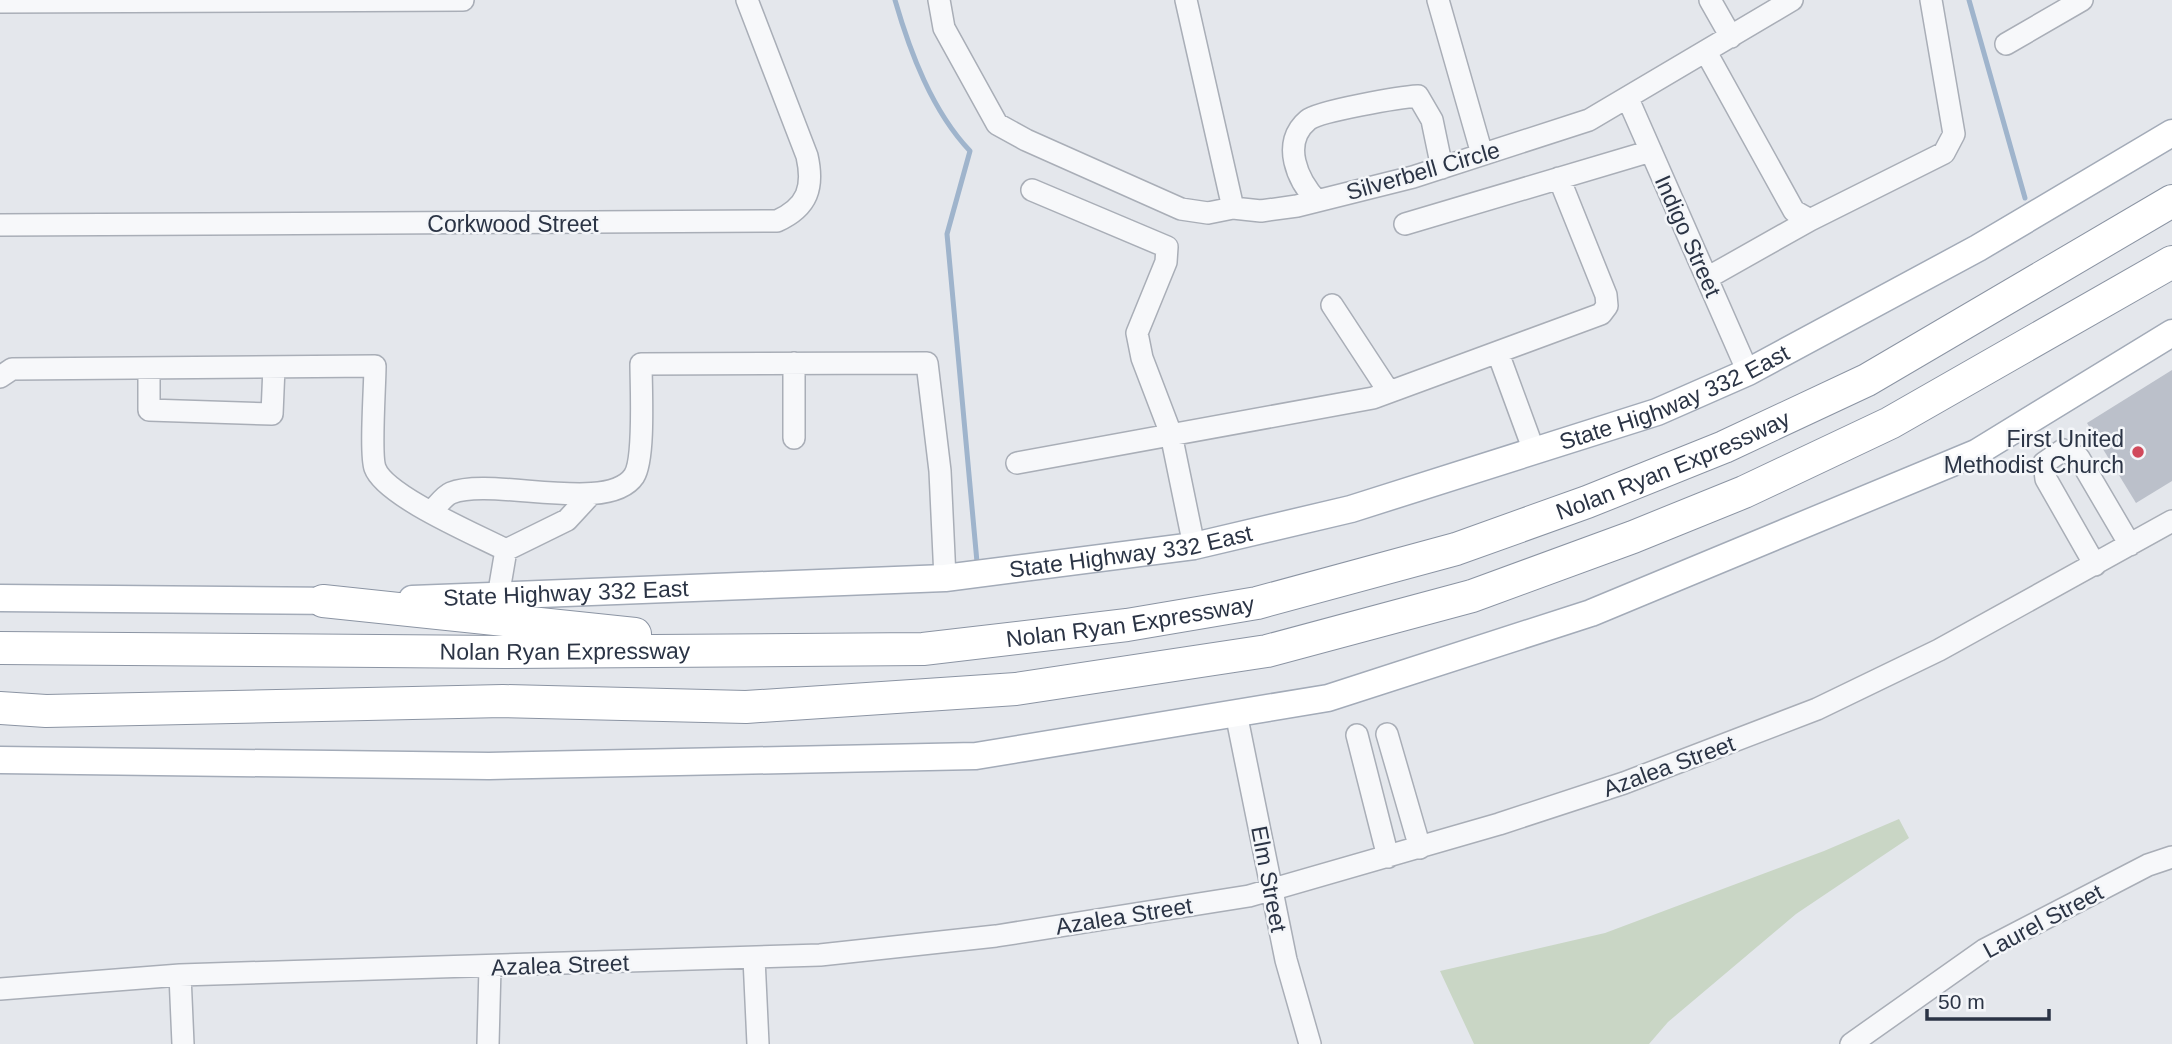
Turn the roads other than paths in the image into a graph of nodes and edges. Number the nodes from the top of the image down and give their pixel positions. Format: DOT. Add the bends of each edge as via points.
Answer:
graph roads {
  1 [pos="463,0"];
  2 [pos="747,0"];
  3 [pos="939,0"];
  4 [pos="1186,0"];
  5 [pos="1437,0"];
  6 [pos="1792,0"];
  7 [pos="1931,0"];
  8 [pos="2082,0"];
  9 [pos="0,2"];
  10 [pos="1722,14"];
  11 [pos="2006,44"];
  12 [pos="1706,52"];
  13 [pos="1628,99"];
  14 [pos="2172,133"];
  15 [pos="1651,150"];
  16 [pos="1482,154"];
  17 [pos="1442,168"];
  18 [pos="1559,178"];
  19 [pos="1032,190"];
  20 [pos="1317,201"];
  21 [pos="2172,201"];
  22 [pos="1233,208"];
  23 [pos="1810,220"];
  24 [pos="1405,224"];
  25 [pos="0,225"];
  26 [pos="2172,262"];
  27 [pos="1707,278"];
  28 [pos="1332,305"];
  29 [pos="2172,332"];
  30 [pos="1498,353"];
  31 [pos="794,363"];
  32 [pos="274,367"];
  33 [pos="149,368"];
  34 [pos="1748,372"];
  35 [pos="0,377"];
  36 [pos="1389,392"];
  37 [pos="1171,434"];
  38 [pos="794,438"];
  39 [pos="1534,451"];
  40 [pos="1017,463"];
  41 [pos="591,494"];
  42 [pos="432,511"];
  43 [pos="2172,521"];
  44 [pos="2130,545"];
  45 [pos="1194,546"];
  46 [pos="506,550"];
  47 [pos="2095,565"];
  48 [pos="945,578"];
  49 [pos="498,597"];
  50 [pos="0,598"];
  51 [pos="323,601"];
  52 [pos="0,648"];
  53 [pos="796,651"];
  54 [pos="0,708"];
  55 [pos="46,711"];
  56 [pos="1236,713"];
  57 [pos="0,715"];
  58 [pos="1387,733"];
  59 [pos="1357,735"];
  60 [pos="0,760"];
  61 [pos="1420,848"];
  62 [pos="1388,857"];
  63 [pos="2172,857"];
  64 [pos="1272,891"];
  65 [pos="754,958"];
  66 [pos="490,967"];
  67 [pos="180,975"];
  68 [pos="0,989"];
  69 [pos="183,1044"];
  70 [pos="488,1044"];
  71 [pos="758,1044"];
  72 [pos="1310,1044"];
  73 [pos="1851,1044"];
  1 -- 9 [label="street"];
  2 -- 25 [label="street, Corkwood Street" via="812,179 794,214 777,221"];
  3 -- 22 [label="street, Silverbell Circle" via="944,28 997,124 1181,209 1209,214"];
  4 -- 22 [label="street"];
  5 -- 16 [label="street"];
  6 -- 10 [label="street, Silverbell Circle"];
  7 -- 23 [label="street" via="1954,134 1944,153"];
  8 -- 11 [label="street"];
  10 -- 12 [label="street, Silverbell Circle"];
  12 -- 13 [label="street, Silverbell Circle"];
  12 -- 23 [label="street" via="1794,211"];
  13 -- 15 [label="street, Indigo Street"];
  13 -- 16 [label="street, Silverbell Circle" via="1589,120"];
  14 -- 34 [label="main road, State Highway 332 East" via="1978,248"];
  15 -- 18 [label="street"];
  15 -- 27 [label="street, Indigo Street"];
  16 -- 17 [label="street, Silverbell Circle"];
  17 -- 20 [label="street, Silverbell Circle"];
  17 -- 20 [label="street" via="1432,121 1418,96 1309,119 1296,139 1294,168"];
  18 -- 24 [label="street"];
  18 -- 30 [label="street" via="1607,306 1601,314"];
  19 -- 37 [label="street" via="1167,247 1166,262 1137,333"];
  20 -- 22 [label="street, Silverbell Circle" via="1261,211"];
  21 -- 53 [label="highway, Nolan Ryan Expressway" via="1867,380 1724,447 1457,549 1286,596 1127,625 923,649"];
  23 -- 27 [label="street"];
  26 -- 55 [label="highway" via="1889,424 1744,492 1472,596 1266,651 1016,689 746,707 503,701"];
  27 -- 34 [label="street, Indigo Street"];
  28 -- 36 [label="street"];
  29 -- 56 [label="main road" via="1976,453 1591,612 1328,698"];
  30 -- 36 [label="street"];
  30 -- 39 [label="street"];
  31 -- 38 [label="street"];
  31 -- 41 [label="street" via="641,364 639,461 633,477 618,487"];
  31 -- 48 [label="street" via="927,363 940,471"];
  32 -- 33 [label="street"];
  32 -- 33 [label="street" via="272,414 149,410"];
  32 -- 42 [label="street" via="376,366 375,467 387,486"];
  33 -- 35 [label="street" via="12,369"];
  34 -- 39 [label="main road, State Highway 332 East" via="1657,412"];
  36 -- 37 [label="street"];
  37 -- 40 [label="street"];
  37 -- 45 [label="street"];
  39 -- 45 [label="main road, State Highway 332 East" via="1351,509"];
  41 -- 42 [label="street" via="470,489 450,493"];
  41 -- 46 [label="street" via="567,520"];
  42 -- 46 [label="street"];
  43 -- 44 [label="street, Azalea Street"];
  44 -- 47 [label="street, Azalea Street"];
  44 -- 47 [label="street" via="2079,458 2063,450 2043,463 2046,479"];
  45 -- 48 [label="main road, State Highway 332 East"];
  46 -- 49 [label="street"];
  47 -- 61 [label="street, Azalea Street" via="1939,650 1817,709 1625,783"];
  48 -- 49 [label="main road, State Highway 332 East"];
  49 -- 51 [label="main road, State Highway 332 East"];
  50 -- 51 [label="main road, State Highway 332 East"];
  51 -- 53 [label="highway"];
  52 -- 53 [label="highway, Nolan Ryan Expressway"];
  54 -- 55 [label="highway"];
  55 -- 57 [label="highway"];
  56 -- 60 [label="main road" via="976,756 489,766"];
  56 -- 64 [label="street, Elm Street"];
  58 -- 61 [label="street"];
  59 -- 62 [label="street"];
  61 -- 62 [label="street, Azalea Street"];
  62 -- 64 [label="street, Azalea Street"];
  63 -- 73 [label="street, Laurel Street" via="1984,950"];
  64 -- 65 [label="street, Azalea Street" via="996,936"];
  64 -- 72 [label="street, Elm Street" via="1289,974"];
  65 -- 66 [label="street, Azalea Street"];
  65 -- 71 [label="street"];
  66 -- 67 [label="street, Azalea Street"];
  66 -- 70 [label="street"];
  67 -- 68 [label="street, Azalea Street"];
  67 -- 69 [label="street"];
}
